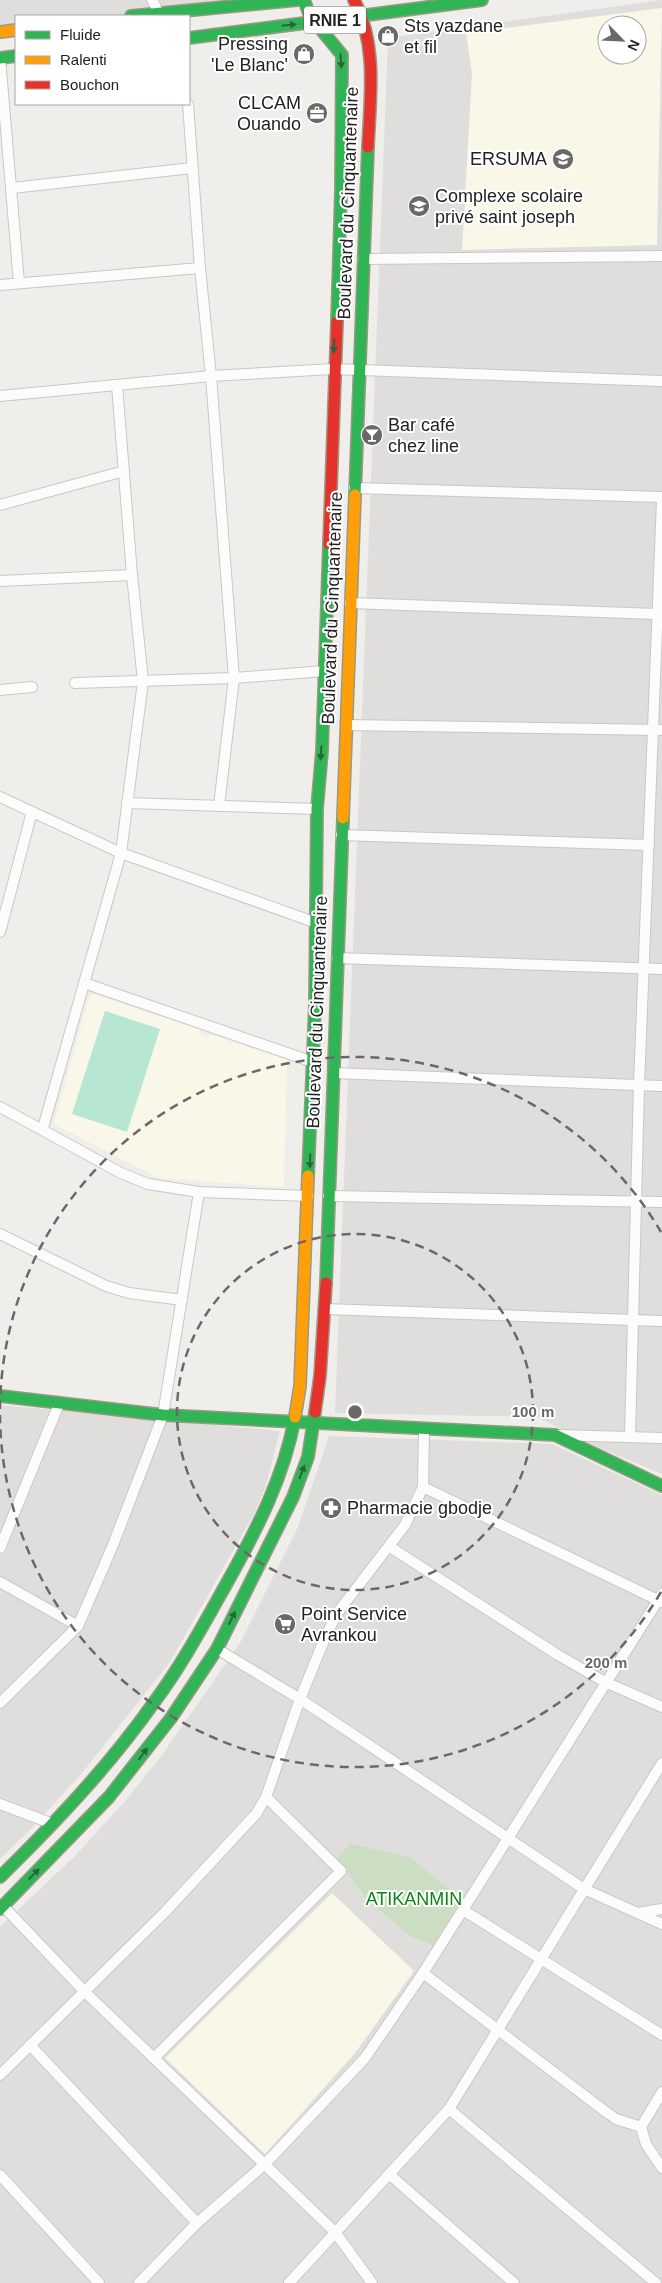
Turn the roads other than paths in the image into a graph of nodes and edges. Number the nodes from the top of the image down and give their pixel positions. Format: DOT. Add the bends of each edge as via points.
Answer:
graph roads {
  1 [pos="152,0"];
  2 [pos="297,0"];
  3 [pos="304,0"];
  4 [pos="354,0"];
  5 [pos="482,0"];
  6 [pos="159,13"];
  7 [pos="140,15"];
  8 [pos="363,17"];
  9 [pos="314,23"];
  10 [pos="15,30"];
  11 [pos="0,32"];
  12 [pos="190,38"];
  13 [pos="15,56"];
  14 [pos="0,58"];
  15 [pos="188,105"];
  16 [pos="192,168"];
  17 [pos="12,188"];
  18 [pos="662,256"];
  19 [pos="363,259"];
  20 [pos="200,268"];
  21 [pos="19,283"];
  22 [pos="0,285"];
  23 [pos="334,369"];
  24 [pos="359,369"];
  25 [pos="211,376"];
  26 [pos="662,381"];
  27 [pos="117,385"];
  28 [pos="0,396"];
  29 [pos="124,472"];
  30 [pos="354,488"];
  31 [pos="662,498"];
  32 [pos="0,505"];
  33 [pos="132,575"];
  34 [pos="0,581"];
  35 [pos="350,603"];
  36 [pos="658,614"];
  37 [pos="325,671"];
  38 [pos="234,678"];
  39 [pos="144,681"];
  40 [pos="75,683"];
  41 [pos="32,687"];
  42 [pos="0,690"];
  43 [pos="346,725"];
  44 [pos="658,730"];
  45 [pos="0,797"];
  46 [pos="127,803"];
  47 [pos="219,806"];
  48 [pos="318,809"];
  49 [pos="32,812"];
  50 [pos="341,835"];
  51 [pos="649,845"];
  52 [pos="121,853"];
  53 [pos="314,922"];
  54 [pos="0,932"];
  55 [pos="337,958"];
  56 [pos="646,969"];
  57 [pos="662,969"];
  58 [pos="84,983"];
  59 [pos="313,1062"];
  60 [pos="334,1072"];
  61 [pos="639,1085"];
  62 [pos="662,1086"];
  63 [pos="0,1106"];
  64 [pos="42,1128"];
  65 [pos="199,1192"];
  66 [pos="308,1196"];
  67 [pos="328,1196"];
  68 [pos="637,1201"];
  69 [pos="662,1202"];
  70 [pos="0,1234"];
  71 [pos="182,1300"];
  72 [pos="324,1309"];
  73 [pos="632,1318"];
  74 [pos="662,1321"];
  75 [pos="0,1396"];
  76 [pos="60,1404"];
  77 [pos="164,1414"];
  78 [pos="294,1420"];
  79 [pos="314,1421"];
  80 [pos="424,1430"];
  81 [pos="555,1435"];
  82 [pos="630,1437"];
  83 [pos="662,1438"];
  84 [pos="662,1486"];
  85 [pos="423,1488"];
  86 [pos="390,1547"];
  87 [pos="0,1548"];
  88 [pos="0,1582"];
  89 [pos="660,1599"];
  90 [pos="78,1626"];
  91 [pos="217,1649"];
  92 [pos="605,1682"];
  93 [pos="2,1698"];
  94 [pos="300,1699"];
  95 [pos="662,1707"];
  96 [pos="662,1763"];
  97 [pos="266,1797"];
  98 [pos="0,1804"];
  99 [pos="53,1824"];
  100 [pos="508,1838"];
  101 [pos="0,1877"];
  102 [pos="584,1889"];
  103 [pos="1,1908"];
  104 [pos="662,1909"];
  105 [pos="463,1910"];
  106 [pos="638,1913"];
  107 [pos="662,1924"];
  108 [pos="541,1959"];
  109 [pos="423,1973"];
  110 [pos="85,1992"];
  111 [pos="497,2027"];
  112 [pos="662,2035"];
  113 [pos="30,2045"];
  114 [pos="154,2058"];
  115 [pos="0,2075"];
  116 [pos="662,2092"];
  117 [pos="449,2109"];
  118 [pos="641,2126"];
  119 [pos="265,2164"];
  120 [pos="662,2168"];
  121 [pos="0,2174"];
  122 [pos="390,2175"];
  123 [pos="197,2223"];
  124 [pos="334,2232"];
  125 [pos="99,2283"];
  126 [pos="139,2283"];
  127 [pos="289,2283"];
  128 [pos="372,2283"];
  129 [pos="514,2283"];
  130 [pos="656,2283"];
  1 -- 6 [label="street"];
  2 -- 6 [label="main road, RNIE 1"];
  3 -- 9 [label="main road"];
  4 -- 8 [label="main road, Boulevard du Cinquantenaire"];
  5 -- 8 [label="main road, RNIE 1"];
  6 -- 7 [label="main road, RNIE 1"];
  8 -- 9 [label="main road, RNIE 1"];
  8 -- 19 [label="main road, Boulevard du Cinquantenaire" via="371,63"];
  12 -- 9 [label="main road, RNIE 1, one-way"];
  9 -- 23 [label="main road, Boulevard du Cinquantenaire, one-way" via="342,55"];
  10 -- 11 [label="main road"];
  13 -- 14 [label="main road"];
  14 -- 17 [label="street"];
  15 -- 16 [label="street"];
  16 -- 17 [label="street"];
  16 -- 20 [label="street"];
  17 -- 21 [label="street"];
  18 -- 19 [label="street"];
  19 -- 24 [label="main road, Boulevard du Cinquantenaire"];
  20 -- 21 [label="street"];
  20 -- 25 [label="street"];
  21 -- 22 [label="street"];
  23 -- 24 [label="street"];
  23 -- 25 [label="street"];
  23 -- 37 [label="main road, Boulevard du Cinquantenaire"];
  24 -- 26 [label="street"];
  24 -- 30 [label="main road, Boulevard du Cinquantenaire"];
  25 -- 27 [label="street"];
  25 -- 38 [label="street"];
  27 -- 28 [label="street"];
  27 -- 29 [label="street"];
  29 -- 32 [label="street"];
  29 -- 33 [label="street"];
  30 -- 31 [label="street"];
  30 -- 35 [label="main road, Boulevard du Cinquantenaire"];
  31 -- 36 [label="street"];
  33 -- 34 [label="street"];
  33 -- 39 [label="street"];
  35 -- 36 [label="street"];
  35 -- 43 [label="main road, Boulevard du Cinquantenaire"];
  36 -- 44 [label="street"];
  37 -- 38 [label="street"];
  37 -- 48 [label="main road, Boulevard du Cinquantenaire, one-way"];
  38 -- 39 [label="street"];
  38 -- 47 [label="street"];
  39 -- 40 [label="street"];
  39 -- 46 [label="street"];
  41 -- 42 [label="street"];
  43 -- 44 [label="street"];
  43 -- 50 [label="main road, Boulevard du Cinquantenaire"];
  44 -- 51 [label="street"];
  45 -- 49 [label="street"];
  46 -- 47 [label="street"];
  46 -- 52 [label="street"];
  47 -- 48 [label="street"];
  48 -- 53 [label="main road, Boulevard du Cinquantenaire"];
  49 -- 52 [label="street"];
  49 -- 54 [label="street"];
  50 -- 51 [label="street"];
  50 -- 55 [label="main road, Boulevard du Cinquantenaire"];
  51 -- 56 [label="street"];
  52 -- 53 [label="street"];
  52 -- 58 [label="street"];
  53 -- 59 [label="main road, Boulevard du Cinquantenaire"];
  55 -- 56 [label="street"];
  55 -- 60 [label="main road, Boulevard du Cinquantenaire"];
  56 -- 57 [label="street"];
  56 -- 61 [label="street"];
  58 -- 59 [label="street"];
  58 -- 64 [label="street"];
  59 -- 66 [label="main road, Boulevard du Cinquantenaire, one-way"];
  60 -- 61 [label="street"];
  60 -- 67 [label="main road, Boulevard du Cinquantenaire"];
  61 -- 62 [label="street"];
  61 -- 68 [label="street"];
  63 -- 64 [label="street"];
  64 -- 65 [label="street" via="121,1173 148,1184"];
  65 -- 66 [label="street"];
  65 -- 71 [label="street"];
  66 -- 78 [label="main road, Boulevard du Cinquantenaire" via="303,1357"];
  67 -- 68 [label="street"];
  67 -- 72 [label="main road, Boulevard du Cinquantenaire"];
  68 -- 69 [label="street"];
  68 -- 73 [label="street"];
  70 -- 71 [label="street" via="106,1286 129,1293"];
  71 -- 77 [label="street"];
  72 -- 73 [label="street"];
  72 -- 79 [label="main road, Boulevard du Cinquantenaire"];
  73 -- 74 [label="street"];
  73 -- 82 [label="street"];
  75 -- 76 [label="main road"];
  76 -- 77 [label="main road"];
  76 -- 87 [label="street"];
  77 -- 78 [label="main road"];
  77 -- 90 [label="street"];
  78 -- 79 [label="main road"];
  78 -- 99 [label="main road, Boulevard du Cinquantenaire" via="280,1474 269,1500 199,1634 174,1674 116,1752"];
  79 -- 80 [label="main road"];
  91 -- 79 [label="main road, Boulevard du Cinquantenaire, one-way" via="293,1497 308,1457"];
  80 -- 81 [label="main road"];
  80 -- 85 [label="street"];
  81 -- 82 [label="street"];
  81 -- 84 [label="main road"];
  82 -- 83 [label="street"];
  85 -- 86 [label="street"];
  85 -- 89 [label="street"];
  86 -- 92 [label="street"];
  86 -- 94 [label="street" via="338,1612"];
  88 -- 90 [label="street"];
  89 -- 92 [label="street"];
  90 -- 93 [label="street"];
  91 -- 94 [label="street"];
  103 -- 91 [label="main road, Boulevard du Cinquantenaire, one-way" via="109,1797 170,1718"];
  92 -- 95 [label="street"];
  92 -- 100 [label="street"];
  94 -- 97 [label="street"];
  94 -- 100 [label="street"];
  96 -- 102 [label="street"];
  97 -- 110 [label="street" via="256,1814"];
  97 -- 114 [label="street" via="341,1871"];
  98 -- 99 [label="street"];
  99 -- 101 [label="main road, Boulevard du Cinquantenaire"];
  100 -- 102 [label="street"];
  100 -- 105 [label="street"];
  102 -- 106 [label="street"];
  102 -- 108 [label="street"];
  103 -- 110 [label="street"];
  104 -- 106 [label="street"];
  105 -- 108 [label="street"];
  105 -- 109 [label="street"];
  106 -- 107 [label="street"];
  108 -- 111 [label="street"];
  108 -- 112 [label="street"];
  109 -- 111 [label="street"];
  109 -- 119 [label="street" via="366,2058"];
  110 -- 113 [label="street"];
  110 -- 114 [label="street"];
  111 -- 117 [label="street"];
  111 -- 118 [label="street" via="611,2116"];
  113 -- 115 [label="street"];
  113 -- 123 [label="street"];
  114 -- 119 [label="street"];
  116 -- 118 [label="street"];
  117 -- 122 [label="street"];
  117 -- 130 [label="street"];
  118 -- 120 [label="street" via="646,2144"];
  119 -- 123 [label="street"];
  119 -- 124 [label="street"];
  121 -- 125 [label="street"];
  122 -- 124 [label="street"];
  122 -- 129 [label="street"];
  123 -- 126 [label="street"];
  124 -- 127 [label="street"];
  124 -- 128 [label="street"];
}
